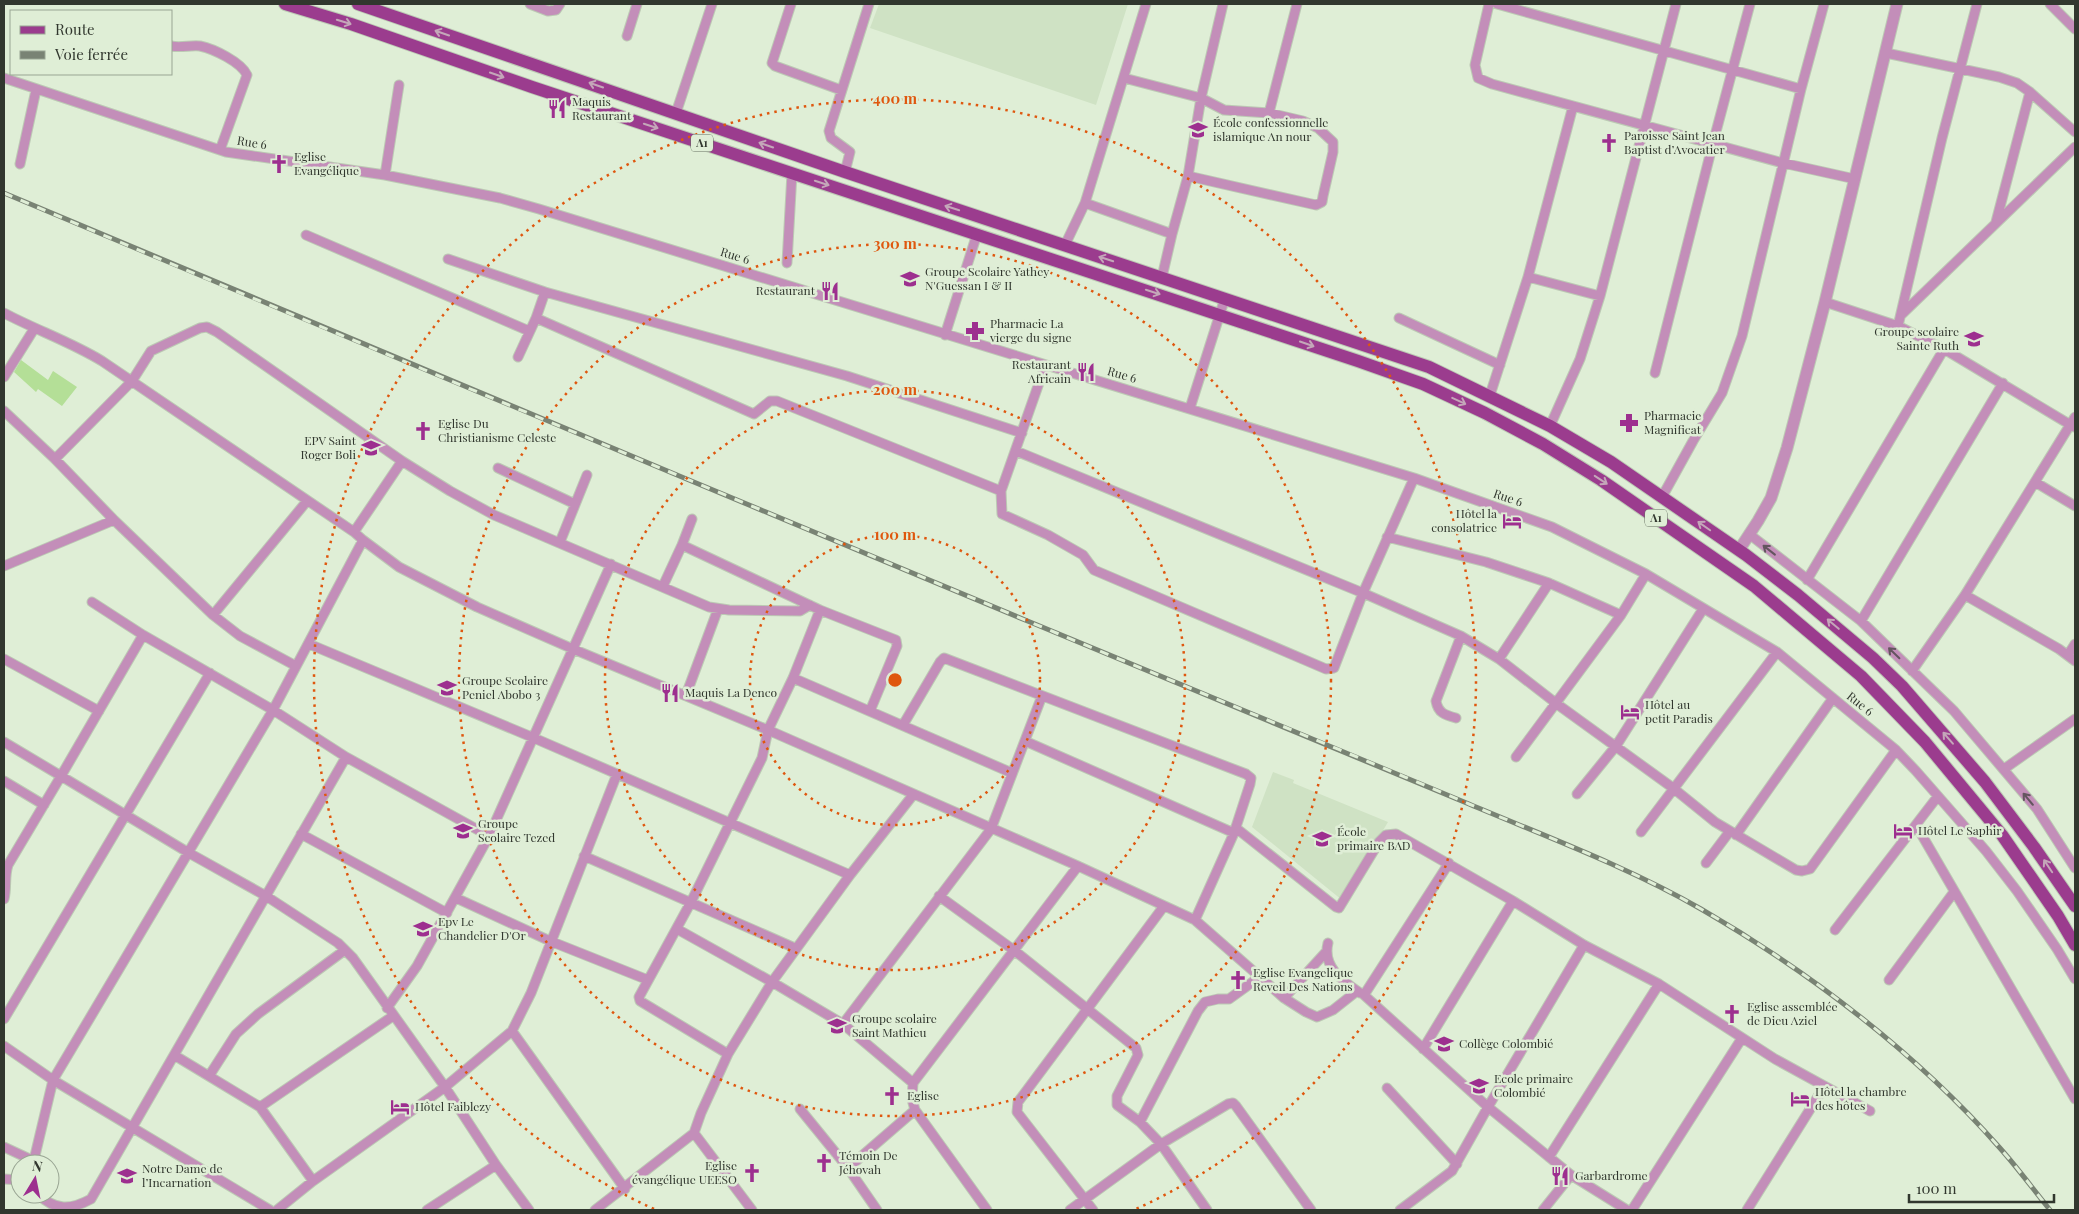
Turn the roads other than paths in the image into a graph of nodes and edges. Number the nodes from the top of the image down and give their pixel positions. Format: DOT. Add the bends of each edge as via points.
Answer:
graph roads {
  1 [pos="275,4"];
  2 [pos="358,4"];
  3 [pos="530,4"];
  4 [pos="560,4"];
  5 [pos="637,4"];
  6 [pos="712,4"];
  7 [pos="791,4"];
  8 [pos="869,4"];
  9 [pos="1146,4"];
  10 [pos="1223,4"];
  11 [pos="1297,4"];
  12 [pos="1489,4"];
  13 [pos="1497,4"];
  14 [pos="1676,4"];
  15 [pos="1750,4"];
  16 [pos="1824,4"];
  17 [pos="1897,4"];
  18 [pos="1976,4"];
  19 [pos="2050,4"];
  20 [pos="291,6"];
  21 [pos="2075,29"];
  22 [pos="627,36"];
  23 [pos="172,46"];
  24 [pos="1664,50"];
  25 [pos="1886,53"];
  26 [pos="1733,69"];
  27 [pos="1961,69"];
  28 [pos="4,78"];
  29 [pos="1124,78"];
  30 [pos="399,85"];
  31 [pos="1801,88"];
  32 [pos="36,90"];
  33 [pos="841,90"];
  34 [pos="2030,92"];
  35 [pos="1201,98"];
  36 [pos="1573,106"];
  37 [pos="676,113"];
  38 [pos="1269,113"];
  39 [pos="1644,124"];
  40 [pos="2075,132"];
  41 [pos="1713,143"];
  42 [pos="2075,147"];
  43 [pos="220,150"];
  44 [pos="1783,163"];
  45 [pos="20,164"];
  46 [pos="845,172"];
  47 [pos="792,173"];
  48 [pos="385,175"];
  49 [pos="1188,176"];
  50 [pos="1855,179"];
  51 [pos="1085,203"];
  52 [pos="1995,223"];
  53 [pos="977,234"];
  54 [pos="1172,234"];
  55 [pos="306,235"];
  56 [pos="1065,245"];
  57 [pos="448,260"];
  58 [pos="787,263"];
  59 [pos="1162,277"];
  60 [pos="1528,277"];
  61 [pos="545,292"];
  62 [pos="1600,296"];
  63 [pos="1225,298"];
  64 [pos="1826,302"];
  65 [pos="4,314"];
  66 [pos="1220,315"];
  67 [pos="1900,315"];
  68 [pos="536,318"];
  69 [pos="1399,318"];
  70 [pos="1898,326"];
  71 [pos="34,329"];
  72 [pos="529,331"];
  73 [pos="945,335"];
  74 [pos="1944,349"];
  75 [pos="518,357"];
  76 [pos="1500,365"];
  77 [pos="1045,366"];
  78 [pos="1655,373"];
  79 [pos="4,377"];
  80 [pos="132,381"];
  81 [pos="2003,384"];
  82 [pos="1490,395"];
  83 [pos="1190,408"];
  84 [pos="4,411"];
  85 [pos="2074,423"];
  86 [pos="1550,426"];
  87 [pos="1022,433"];
  88 [pos="1016,451"];
  89 [pos="55,460"];
  90 [pos="402,461"];
  91 [pos="498,468"];
  92 [pos="587,475"];
  93 [pos="1414,478"];
  94 [pos="2035,482"];
  95 [pos="1001,491"];
  96 [pos="1662,497"];
  97 [pos="307,501"];
  98 [pos="575,504"];
  99 [pos="2075,506"];
  100 [pos="692,519"];
  101 [pos="114,520"];
  102 [pos="354,532"];
  103 [pos="1749,534"];
  104 [pos="1388,537"];
  105 [pos="363,540"];
  106 [pos="560,542"];
  107 [pos="682,545"];
  108 [pos="1739,550"];
  109 [pos="611,564"];
  110 [pos="4,566"];
  111 [pos="1646,574"];
  112 [pos="1807,580"];
  113 [pos="1549,583"];
  114 [pos="663,586"];
  115 [pos="1363,593"];
  116 [pos="1965,594"];
  117 [pos="92,602"];
  118 [pos="810,605"];
  119 [pos="718,609"];
  120 [pos="1703,609"];
  121 [pos="820,610"];
  122 [pos="213,615"];
  123 [pos="1621,615"];
  124 [pos="1861,621"];
  125 [pos="143,635"];
  126 [pos="1461,636"];
  127 [pos="309,644"];
  128 [pos="2075,644"];
  129 [pos="573,649"];
  130 [pos="1777,652"];
  131 [pos="2068,655"];
  132 [pos="4,659"];
  133 [pos="1498,659"];
  134 [pos="2075,661"];
  135 [pos="296,666"];
  136 [pos="1912,671"];
  137 [pos="210,674"];
  138 [pos="792,678"];
  139 [pos="686,695"];
  140 [pos="1042,696"];
  141 [pos="1833,698"];
  142 [pos="1557,704"];
  143 [pos="273,710"];
  144 [pos="99,711"];
  145 [pos="870,711"];
  146 [pos="1456,718"];
  147 [pos="2075,718"];
  148 [pos="903,725"];
  149 [pos="768,730"];
  150 [pos="534,738"];
  151 [pos="1025,741"];
  152 [pos="4,742"];
  153 [pos="1616,746"];
  154 [pos="1896,750"];
  155 [pos="346,757"];
  156 [pos="1516,757"];
  157 [pos="2004,769"];
  158 [pos="1012,773"];
  159 [pos="617,774"];
  160 [pos="61,776"];
  161 [pos="4,781"];
  162 [pos="1673,788"];
  163 [pos="1577,794"];
  164 [pos="913,795"];
  165 [pos="1938,796"];
  166 [pos="44,804"];
  167 [pos="125,814"];
  168 [pos="729,824"];
  169 [pos="1916,825"];
  170 [pos="991,829"];
  171 [pos="1235,830"];
  172 [pos="1641,832"];
  173 [pos="1733,833"];
  174 [pos="301,834"];
  175 [pos="489,836"];
  176 [pos="189,853"];
  177 [pos="584,856"];
  178 [pos="1449,863"];
  179 [pos="1706,863"];
  180 [pos="1078,866"];
  181 [pos="2075,868"];
  182 [pos="850,875"];
  183 [pos="1954,892"];
  184 [pos="266,896"];
  185 [pos="939,896"];
  186 [pos="456,898"];
  187 [pos="4,899"];
  188 [pos="1513,901"];
  189 [pos="691,902"];
  190 [pos="1164,906"];
  191 [pos="2075,906"];
  192 [pos="447,913"];
  193 [pos="1195,920"];
  194 [pos="677,929"];
  195 [pos="1835,930"];
  196 [pos="550,941"];
  197 [pos="1328,943"];
  198 [pos="2075,945"];
  199 [pos="1584,946"];
  200 [pos="795,948"];
  201 [pos="346,950"];
  202 [pos="1015,951"];
  203 [pos="1326,953"];
  204 [pos="1261,976"];
  205 [pos="2075,979"];
  206 [pos="648,980"];
  207 [pos="1889,980"];
  208 [pos="772,982"];
  209 [pos="1659,984"];
  210 [pos="1361,993"];
  211 [pos="1284,998"];
  212 [pos="387,1008"];
  213 [pos="1086,1009"];
  214 [pos="392,1016"];
  215 [pos="4,1019"];
  216 [pos="842,1024"];
  217 [pos="512,1031"];
  218 [pos="1742,1038"];
  219 [pos="4,1046"];
  220 [pos="1423,1049"];
  221 [pos="728,1054"];
  222 [pos="174,1055"];
  223 [pos="209,1076"];
  224 [pos="53,1080"];
  225 [pos="913,1083"];
  226 [pos="445,1087"];
  227 [pos="1824,1087"];
  228 [pos="1386,1088"];
  229 [pos="2075,1099"];
  230 [pos="260,1107"];
  231 [pos="1488,1107"];
  232 [pos="800,1109"];
  233 [pos="915,1110"];
  234 [pos="1870,1111"];
  235 [pos="1140,1122"];
  236 [pos="133,1127"];
  237 [pos="694,1133"];
  238 [pos="1161,1144"];
  239 [pos="4,1147"];
  240 [pos="18,1154"];
  241 [pos="35,1154"];
  242 [pos="1549,1157"];
  243 [pos="1457,1164"];
  244 [pos="496,1165"];
  245 [pos="848,1168"];
  246 [pos="1571,1175"];
  247 [pos="313,1181"];
  248 [pos="625,1189"];
  249 [pos="1086,1200"];
  250 [pos="53,1204"];
  251 [pos="270,1210"];
  252 [pos="277,1210"];
  253 [pos="427,1210"];
  254 [pos="529,1210"];
  255 [pos="595,1210"];
  256 [pos="752,1210"];
  257 [pos="877,1210"];
  258 [pos="987,1210"];
  259 [pos="1070,1210"];
  260 [pos="1093,1210"];
  261 [pos="1207,1210"];
  262 [pos="1311,1210"];
  263 [pos="1400,1210"];
  264 [pos="1543,1210"];
  265 [pos="1627,1210"];
  266 [pos="1632,1210"];
  267 [pos="1747,1210"];
  1 -- 20 [label="main road"];
  37 -- 2 [label="main road, A1, one-way"];
  3 -- 4 [label="street" via="548,11 556,10"];
  5 -- 22 [label="street"];
  6 -- 37 [label="street"];
  7 -- 33 [label="street" via="772,63"];
  8 -- 33 [label="street"];
  9 -- 29 [label="street"];
  10 -- 35 [label="street"];
  11 -- 38 [label="street"];
  12 -- 36 [label="street" via="1475,65 1478,78"];
  13 -- 24 [label="street"];
  14 -- 24 [label="street"];
  15 -- 26 [label="street"];
  16 -- 31 [label="street"];
  17 -- 25 [label="street"];
  18 -- 27 [label="street"];
  19 -- 21 [label="street"];
  20 -- 47 [label="main road, A1, one-way"];
  23 -- 43 [label="street" via="200,46 236,62 247,75"];
  24 -- 26 [label="street"];
  24 -- 39 [label="street"];
  25 -- 27 [label="street"];
  25 -- 50 [label="street"];
  26 -- 31 [label="street"];
  26 -- 41 [label="street"];
  27 -- 34 [label="street" via="1999,76"];
  27 -- 67 [label="street"];
  28 -- 32 [label="street, Rue 6"];
  29 -- 35 [label="street"];
  29 -- 51 [label="street"];
  30 -- 48 [label="street"];
  31 -- 44 [label="street"];
  32 -- 43 [label="street, Rue 6"];
  32 -- 45 [label="street"];
  33 -- 46 [label="street" via="829,136 850,152"];
  34 -- 40 [label="street"];
  34 -- 52 [label="street"];
  35 -- 38 [label="street" via="1224,110"];
  35 -- 49 [label="street"];
  36 -- 39 [label="street"];
  36 -- 60 [label="street"];
  46 -- 37 [label="main road, A1, one-way"];
  38 -- 49 [label="street" via="1303,121 1318,128 1333,142 1322,202 1316,205"];
  39 -- 41 [label="street"];
  39 -- 62 [label="street"];
  41 -- 44 [label="street"];
  41 -- 78 [label="street"];
  42 -- 52 [label="street"];
  43 -- 48 [label="street, Rue 6"];
  44 -- 50 [label="street"];
  44 -- 96 [label="street" via="1742,336 1722,393"];
  56 -- 46 [label="main road, A1, one-way"];
  47 -- 53 [label="main road, A1, one-way"];
  47 -- 58 [label="street"];
  48 -- 73 [label="street, Rue 6" via="539,209"];
  49 -- 54 [label="street"];
  50 -- 64 [label="street"];
  51 -- 54 [label="street"];
  51 -- 56 [label="street"];
  52 -- 67 [label="street"];
  53 -- 66 [label="main road, A1, one-way"];
  53 -- 73 [label="street"];
  54 -- 59 [label="street"];
  55 -- 72 [label="street"];
  59 -- 56 [label="main road, A1, one-way"];
  57 -- 61 [label="street"];
  59 -- 63 [label="main road, A1"];
  60 -- 62 [label="street"];
  60 -- 76 [label="street"];
  61 -- 68 [label="street"];
  61 -- 87 [label="street" via="847,376"];
  62 -- 86 [label="street" via="1580,359"];
  63 -- 66 [label="street"];
  63 -- 82 [label="main road, A1" via="1429,367"];
  64 -- 70 [label="street"];
  64 -- 103 [label="street" via="1780,470 1770,498"];
  65 -- 71 [label="street"];
  66 -- 83 [label="street"];
  66 -- 198 [label="main road, A1, one-way" via="1423,384 1485,413 1601,480 1754,586 1867,682 1925,742 2002,835"];
  67 -- 70 [label="street"];
  68 -- 72 [label="street"];
  68 -- 95 [label="street" via="754,414 770,401 777,401"];
  69 -- 76 [label="street"];
  70 -- 74 [label="street"];
  71 -- 79 [label="street"];
  71 -- 80 [label="street" via="89,353"];
  72 -- 75 [label="street"];
  73 -- 77 [label="street, Rue 6"];
  74 -- 81 [label="street"];
  74 -- 112 [label="street"];
  76 -- 82 [label="street"];
  77 -- 83 [label="street, Rue 6"];
  77 -- 87 [label="street"];
  80 -- 89 [label="street"];
  80 -- 90 [label="street" via="143,360 155,347 200,328 212,328"];
  80 -- 97 [label="street"];
  81 -- 85 [label="street"];
  81 -- 124 [label="street"];
  82 -- 86 [label="main road, A1"];
  83 -- 93 [label="street, Rue 6"];
  84 -- 89 [label="street"];
  85 -- 94 [label="street"];
  86 -- 96 [label="main road, A1"];
  87 -- 88 [label="street"];
  88 -- 95 [label="street"];
  88 -- 115 [label="street"];
  89 -- 101 [label="street"];
  90 -- 102 [label="street"];
  90 -- 106 [label="street" via="494,515"];
  91 -- 98 [label="street"];
  92 -- 98 [label="street"];
  93 -- 104 [label="street"];
  93 -- 111 [label="street, Rue 6" via="1547,524"];
  94 -- 99 [label="street"];
  94 -- 116 [label="street"];
  95 -- 115 [label="street" via="1002,514 1084,555 1094,570 1326,669 1334,668"];
  108 -- 96 [label="main road, A1, one-way"];
  97 -- 102 [label="street"];
  97 -- 122 [label="street"];
  98 -- 106 [label="street"];
  100 -- 107 [label="street"];
  101 -- 110 [label="street"];
  101 -- 122 [label="street"];
  102 -- 105 [label="street"];
  103 -- 108 [label="street"];
  112 -- 103 [label="street, one-way"];
  104 -- 113 [label="street" via="1486,562"];
  104 -- 115 [label="street"];
  105 -- 127 [label="street"];
  105 -- 129 [label="street" via="399,567 430,584"];
  106 -- 109 [label="street"];
  107 -- 114 [label="street"];
  107 -- 118 [label="street"];
  191 -- 108 [label="main road, A1, one-way" via="1985,782 1902,686 1798,595"];
  109 -- 114 [label="street"];
  109 -- 129 [label="street"];
  111 -- 120 [label="street, Rue 6"];
  111 -- 123 [label="street"];
  112 -- 124 [label="street"];
  113 -- 123 [label="street"];
  113 -- 133 [label="street"];
  114 -- 119 [label="street"];
  115 -- 126 [label="street"];
  116 -- 131 [label="street"];
  116 -- 136 [label="street"];
  117 -- 125 [label="street"];
  118 -- 119 [label="street" via="800,611"];
  118 -- 121 [label="street"];
  119 -- 139 [label="street"];
  120 -- 130 [label="street, Rue 6"];
  120 -- 153 [label="street"];
  121 -- 138 [label="street"];
  121 -- 145 [label="street" via="896,640 897,646"];
  122 -- 135 [label="street" via="240,636"];
  123 -- 142 [label="street"];
  136 -- 124 [label="street, one-way"];
  125 -- 137 [label="street"];
  125 -- 144 [label="street"];
  126 -- 133 [label="street"];
  126 -- 146 [label="street" via="1436,701 1437,708 1444,715"];
  127 -- 135 [label="street"];
  127 -- 150 [label="street"];
  128 -- 131 [label="street"];
  129 -- 139 [label="street"];
  129 -- 150 [label="street"];
  130 -- 141 [label="street, Rue 6"];
  130 -- 162 [label="street"];
  131 -- 134 [label="street"];
  132 -- 144 [label="street"];
  133 -- 142 [label="street"];
  135 -- 143 [label="street"];
  136 -- 157 [label="street" via="1954,711"];
  137 -- 143 [label="street"];
  137 -- 167 [label="street"];
  138 -- 145 [label="street"];
  138 -- 149 [label="street"];
  139 -- 149 [label="street"];
  140 -- 148 [label="street" via="944,658"];
  140 -- 151 [label="street"];
  140 -- 171 [label="street" via="1246,774 1251,778 1250,784"];
  141 -- 154 [label="street, Rue 6"];
  141 -- 173 [label="street"];
  142 -- 153 [label="street"];
  142 -- 156 [label="street"];
  143 -- 155 [label="street"];
  143 -- 176 [label="street"];
  144 -- 160 [label="street"];
  145 -- 148 [label="street"];
  147 -- 157 [label="street"];
  148 -- 158 [label="street"];
  149 -- 164 [label="street"];
  149 -- 168 [label="street" via="762,758"];
  150 -- 159 [label="street"];
  150 -- 175 [label="street"];
  151 -- 158 [label="street"];
  151 -- 171 [label="street"];
  152 -- 160 [label="street"];
  153 -- 162 [label="street"];
  153 -- 163 [label="street"];
  154 -- 165 [label="street, Rue 6"];
  154 -- 173 [label="street" via="1810,869 1796,870"];
  155 -- 174 [label="street"];
  155 -- 175 [label="street"];
  181 -- 157 [label="street, one-way" via="2037,809"];
  158 -- 170 [label="street"];
  159 -- 168 [label="street"];
  159 -- 177 [label="street"];
  160 -- 166 [label="street"];
  160 -- 167 [label="street"];
  161 -- 166 [label="street"];
  162 -- 172 [label="street"];
  162 -- 173 [label="street"];
  164 -- 170 [label="street"];
  164 -- 182 [label="street"];
  165 -- 169 [label="street"];
  165 -- 205 [label="street, Rue 6" via="2017,891"];
  166 -- 187 [label="street" via="8,866"];
  167 -- 176 [label="street"];
  167 -- 215 [label="street"];
  168 -- 182 [label="street"];
  168 -- 189 [label="street"];
  169 -- 183 [label="street"];
  169 -- 195 [label="street"];
  170 -- 180 [label="street"];
  170 -- 185 [label="street"];
  171 -- 178 [label="street" via="1336,908 1342,907 1386,835 1396,834"];
  171 -- 193 [label="street"];
  173 -- 179 [label="street"];
  174 -- 184 [label="street"];
  174 -- 192 [label="street"];
  175 -- 186 [label="street"];
  176 -- 184 [label="street"];
  176 -- 224 [label="street"];
  177 -- 189 [label="street"];
  177 -- 196 [label="street"];
  178 -- 188 [label="street"];
  178 -- 210 [label="street"];
  180 -- 190 [label="street"];
  180 -- 202 [label="street"];
  182 -- 200 [label="street"];
  183 -- 207 [label="street"];
  183 -- 229 [label="street"];
  184 -- 201 [label="street"];
  184 -- 222 [label="street"];
  185 -- 202 [label="street"];
  185 -- 216 [label="street"];
  186 -- 192 [label="street"];
  186 -- 196 [label="street"];
  188 -- 199 [label="street"];
  188 -- 220 [label="street"];
  189 -- 194 [label="street"];
  189 -- 200 [label="street"];
  190 -- 193 [label="street"];
  190 -- 213 [label="street"];
  192 -- 212 [label="street" via="417,966"];
  193 -- 204 [label="street"];
  194 -- 206 [label="street"];
  194 -- 208 [label="street"];
  196 -- 206 [label="street"];
  196 -- 217 [label="street" via="531,993"];
  197 -- 203 [label="street"];
  199 -- 209 [label="street"];
  199 -- 231 [label="street"];
  200 -- 208 [label="street"];
  201 -- 212 [label="street"];
  201 -- 223 [label="street" via="258,1014 229,1044"];
  202 -- 213 [label="street"];
  202 -- 225 [label="street"];
  203 -- 210 [label="street" via="1332,969"];
  203 -- 211 [label="street"];
  204 -- 211 [label="street"];
  204 -- 235 [label="street" via="1229,999 1205,1002"];
  206 -- 221 [label="street" via="640,1001"];
  208 -- 216 [label="street"];
  208 -- 221 [label="street"];
  209 -- 218 [label="street"];
  209 -- 242 [label="street"];
  210 -- 211 [label="street" via="1317,1017"];
  210 -- 220 [label="street"];
  212 -- 214 [label="street"];
  213 -- 235 [label="street" via="1131,1042 1138,1052 1116,1100 1117,1105"];
  213 -- 249 [label="street" via="1016,1108"];
  214 -- 226 [label="street"];
  214 -- 230 [label="street"];
  216 -- 225 [label="street"];
  217 -- 226 [label="street"];
  217 -- 248 [label="street"];
  218 -- 227 [label="street"];
  218 -- 266 [label="street"];
  219 -- 224 [label="street"];
  220 -- 231 [label="street"];
  221 -- 237 [label="street"];
  222 -- 223 [label="street"];
  222 -- 236 [label="street"];
  223 -- 230 [label="street"];
  224 -- 236 [label="street"];
  224 -- 241 [label="street"];
  225 -- 233 [label="street"];
  226 -- 244 [label="street"];
  226 -- 247 [label="street"];
  227 -- 234 [label="street"];
  227 -- 267 [label="street"];
  228 -- 243 [label="street"];
  230 -- 247 [label="street"];
  231 -- 242 [label="street"];
  231 -- 243 [label="street"];
  232 -- 245 [label="street"];
  233 -- 245 [label="street"];
  233 -- 258 [label="street"];
  235 -- 238 [label="street"];
  236 -- 250 [label="street" via="91,1199 78,1207 65,1208"];
  236 -- 251 [label="street"];
  237 -- 248 [label="street"];
  237 -- 256 [label="street"];
  238 -- 249 [label="street"];
  238 -- 261 [label="street"];
  238 -- 262 [label="street" via="1232,1103"];
  239 -- 240 [label="street"];
  242 -- 246 [label="street"];
  243 -- 263 [label="street" via="1447,1177"];
  244 -- 253 [label="street"];
  244 -- 254 [label="street"];
  245 -- 257 [label="street"];
  246 -- 264 [label="street"];
  246 -- 265 [label="street"];
  247 -- 252 [label="street"];
  248 -- 255 [label="street"];
  249 -- 259 [label="street"];
  249 -- 260 [label="street"];
}
